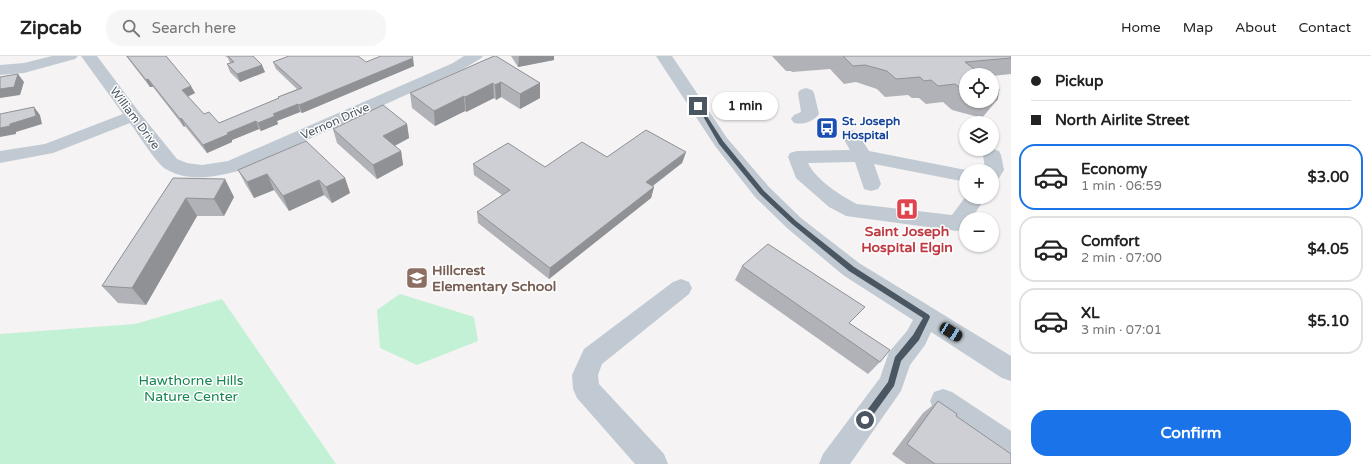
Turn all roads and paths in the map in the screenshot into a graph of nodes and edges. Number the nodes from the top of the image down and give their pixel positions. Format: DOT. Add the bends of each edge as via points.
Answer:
graph roads {
  1 [pos="70,56"];
  2 [pos="89,56"];
  3 [pos="475,56"];
  4 [pos="664,56"];
  5 [pos="0,70"];
  6 [pos="806,93"];
  7 [pos="133,116"];
  8 [pos="800,118"];
  9 [pos="851,136"];
  10 [pos="862,156"];
  11 [pos="0,157"];
  12 [pos="190,169"];
  13 [pos="959,175"];
  14 [pos="871,184"];
  15 [pos="971,204"];
  16 [pos="681,288"];
  17 [pos="927,317"];
  18 [pos="1011,370"];
  19 [pos="943,401"];
  20 [pos="1011,448"];
  21 [pos="654,464"];
  22 [pos="833,464"];
  1 -- 5 [label="street" via="24,68"];
  2 -- 7 [label="street, William Drive"];
  3 -- 12 [label="street, Vernon Drive" via="458,66 234,166 215,171"];
  4 -- 17 [label="street" via="721,142 762,192 851,269"];
  6 -- 8 [label="street" via="810,114"];
  7 -- 11 [label="street" via="47,149"];
  7 -- 12 [label="street, William Drive" via="170,163"];
  9 -- 10 [label="street"];
  10 -- 13 [label="street"];
  10 -- 14 [label="street"];
  10 -- 15 [label="street" via="797,157 804,174 836,202 853,211 958,223"];
  16 -- 21 [label="street" via="593,357 585,375 586,389"];
  17 -- 18 [label="street"];
  17 -- 22 [label="street" via="916,338 898,360 892,383"];
  19 -- 20 [label="street"];
}
